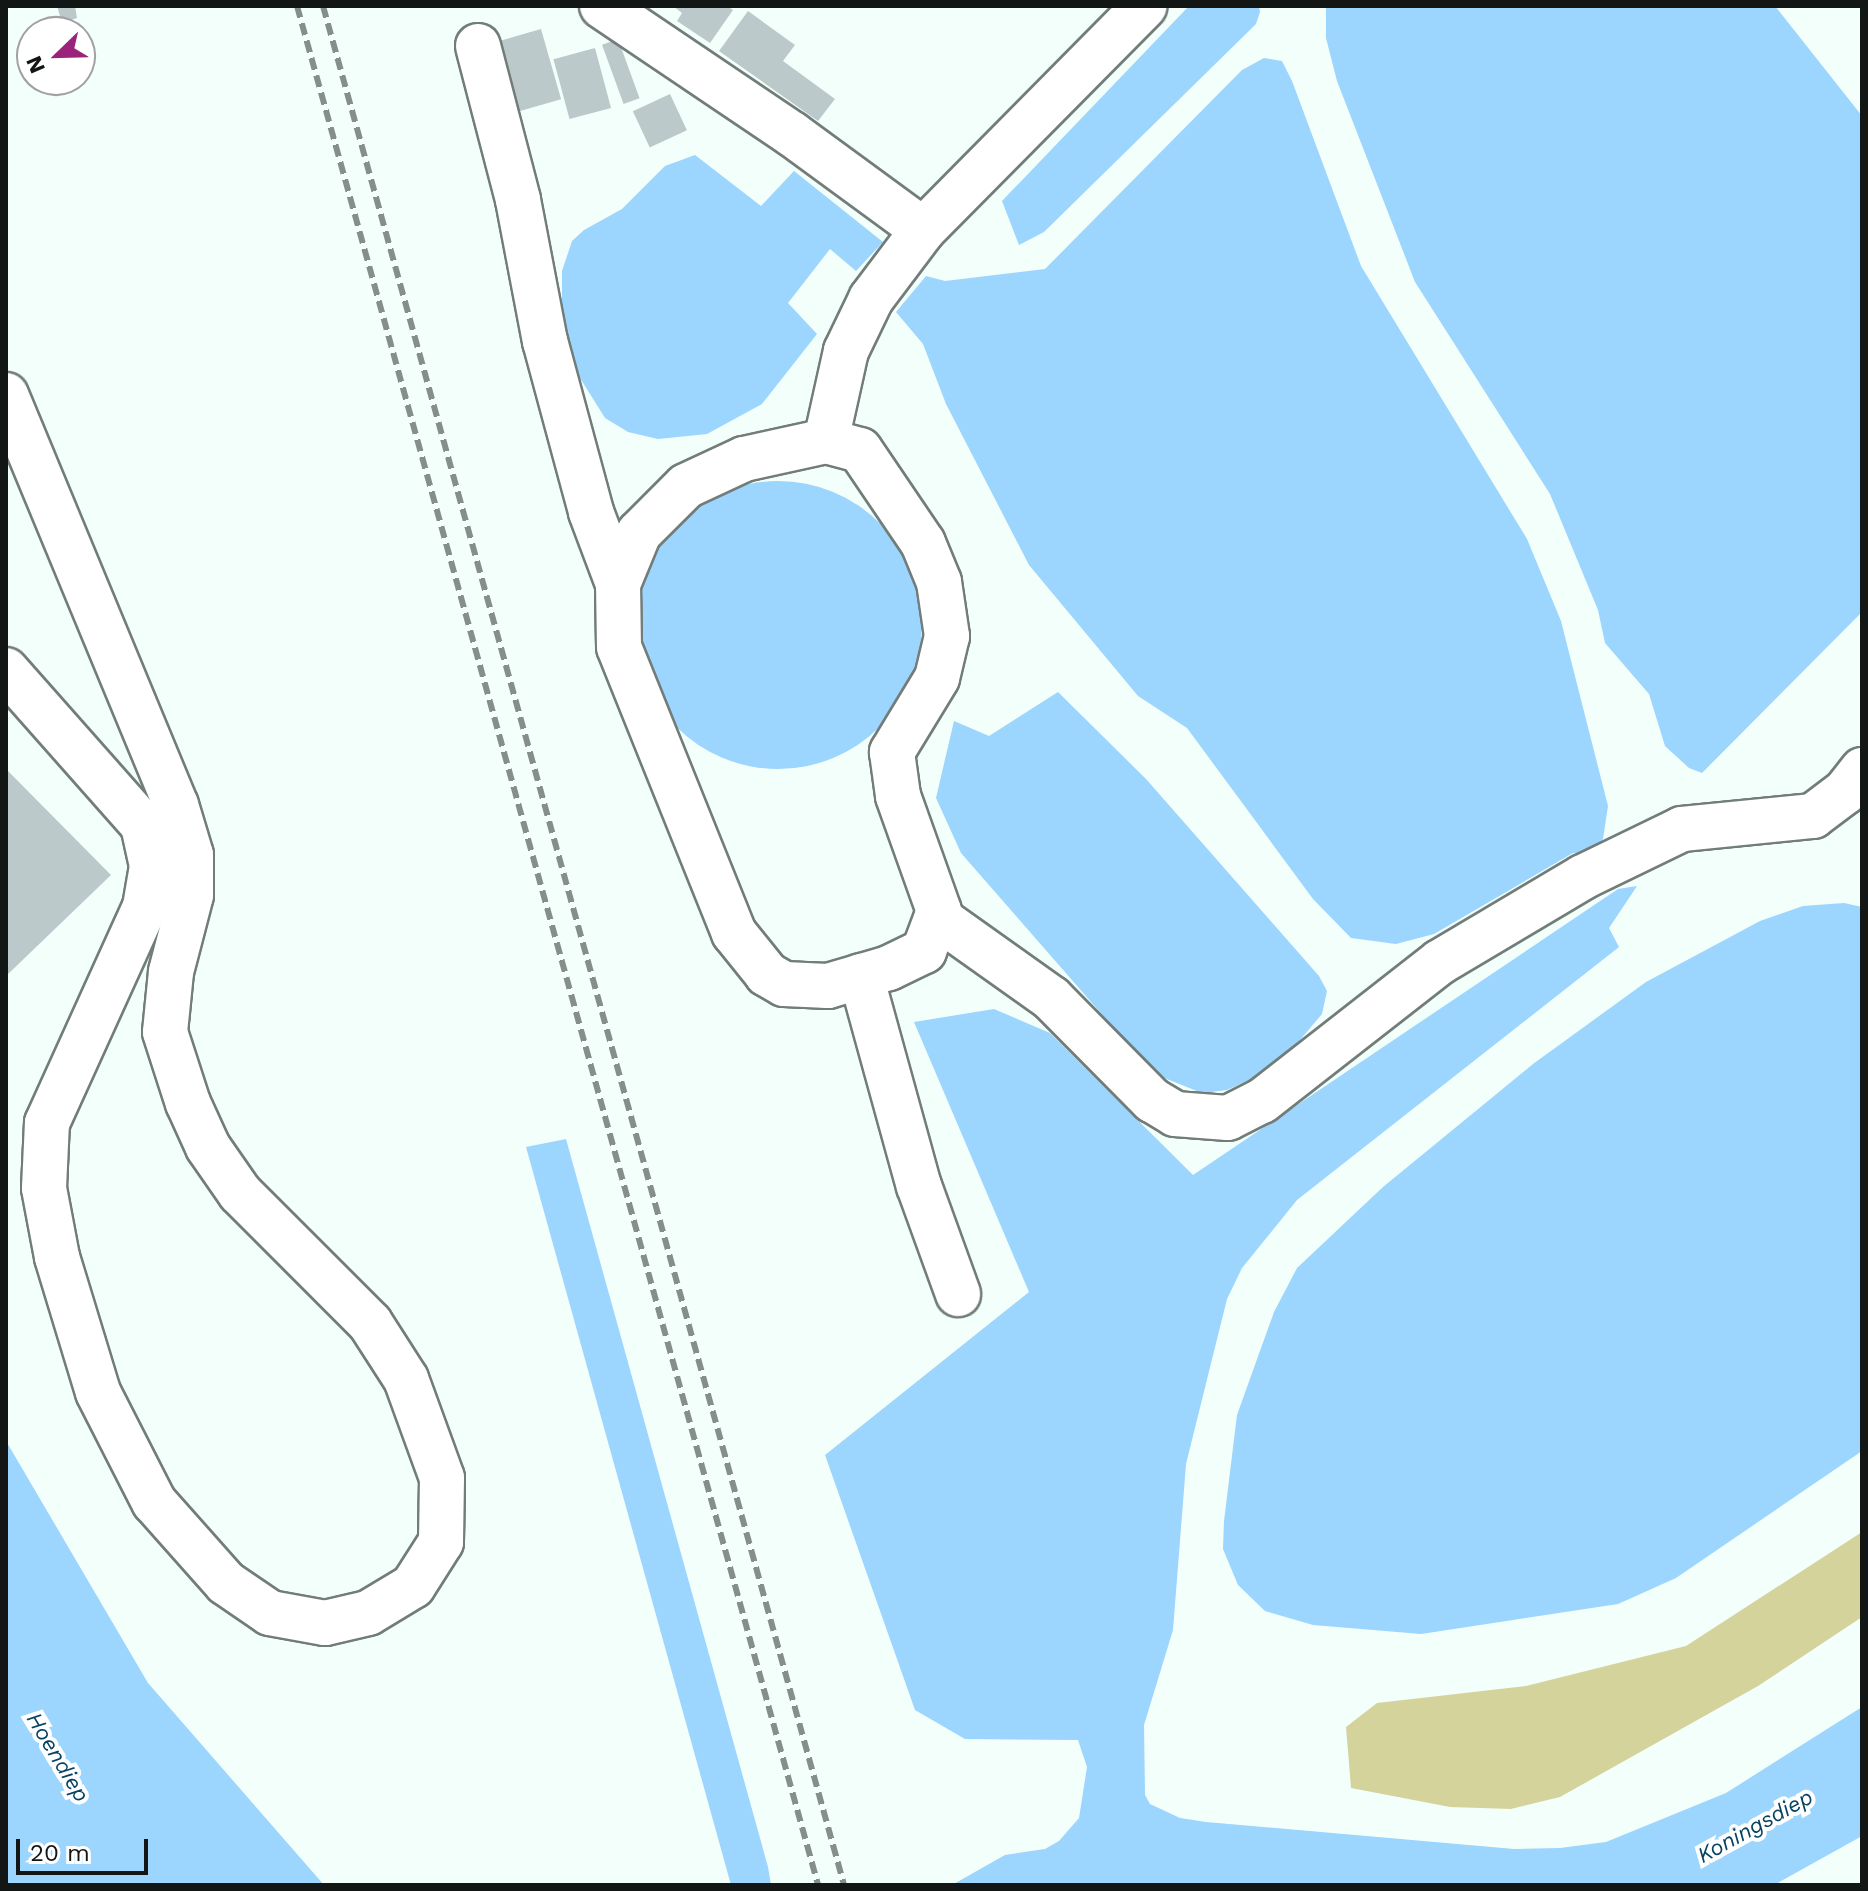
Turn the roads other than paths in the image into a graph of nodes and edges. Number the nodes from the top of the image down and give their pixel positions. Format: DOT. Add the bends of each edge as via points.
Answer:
graph roads {
  1 [pos="602,6"];
  2 [pos="1145,6"];
  3 [pos="478,46"];
  4 [pos="923,230"];
  5 [pos="6,395"];
  6 [pos="826,441"];
  7 [pos="618,584"];
  8 [pos="6,670"];
  9 [pos="1856,792"];
  10 [pos="937,917"];
  11 [pos="861,976"];
  12 [pos="958,1294"];
  1 -- 4 [label="lane"];
  2 -- 4 [label="lane" via="1096,62"];
  3 -- 7 [label="lane" via="518,200 545,341 591,512"];
  4 -- 6 [label="lane" via="871,299 846,351"];
  5 -- 8 [label="lane" via="176,805 191,855 191,895 171,972 165,1032 188,1103 208,1147 240,1193 370,1323 406,1379 442,1478 441,1542 413,1586 368,1613 325,1623 270,1613 226,1583 154,1502 98,1392 57,1257 44,1188 47,1123 133,936 152,866 143,825"];
  6 -- 7 [label="lane" via="744,459 686,486 639,533"];
  6 -- 10 [label="lane" via="860,450 923,543 939,582 947,636 937,678 892,752 898,796"];
  7 -- 11 [label="lane" via="619,647 734,933 767,974 784,984 828,986"];
  9 -- 10 [label="lane" via="1813,816 1682,829 1595,870 1429,969 1286,1084 1228,1118 1175,1114 1152,1100 1051,998"];
  10 -- 11 [label="lane" via="924,951"];
  11 -- 12 [label="lane" via="919,1186"];
}
